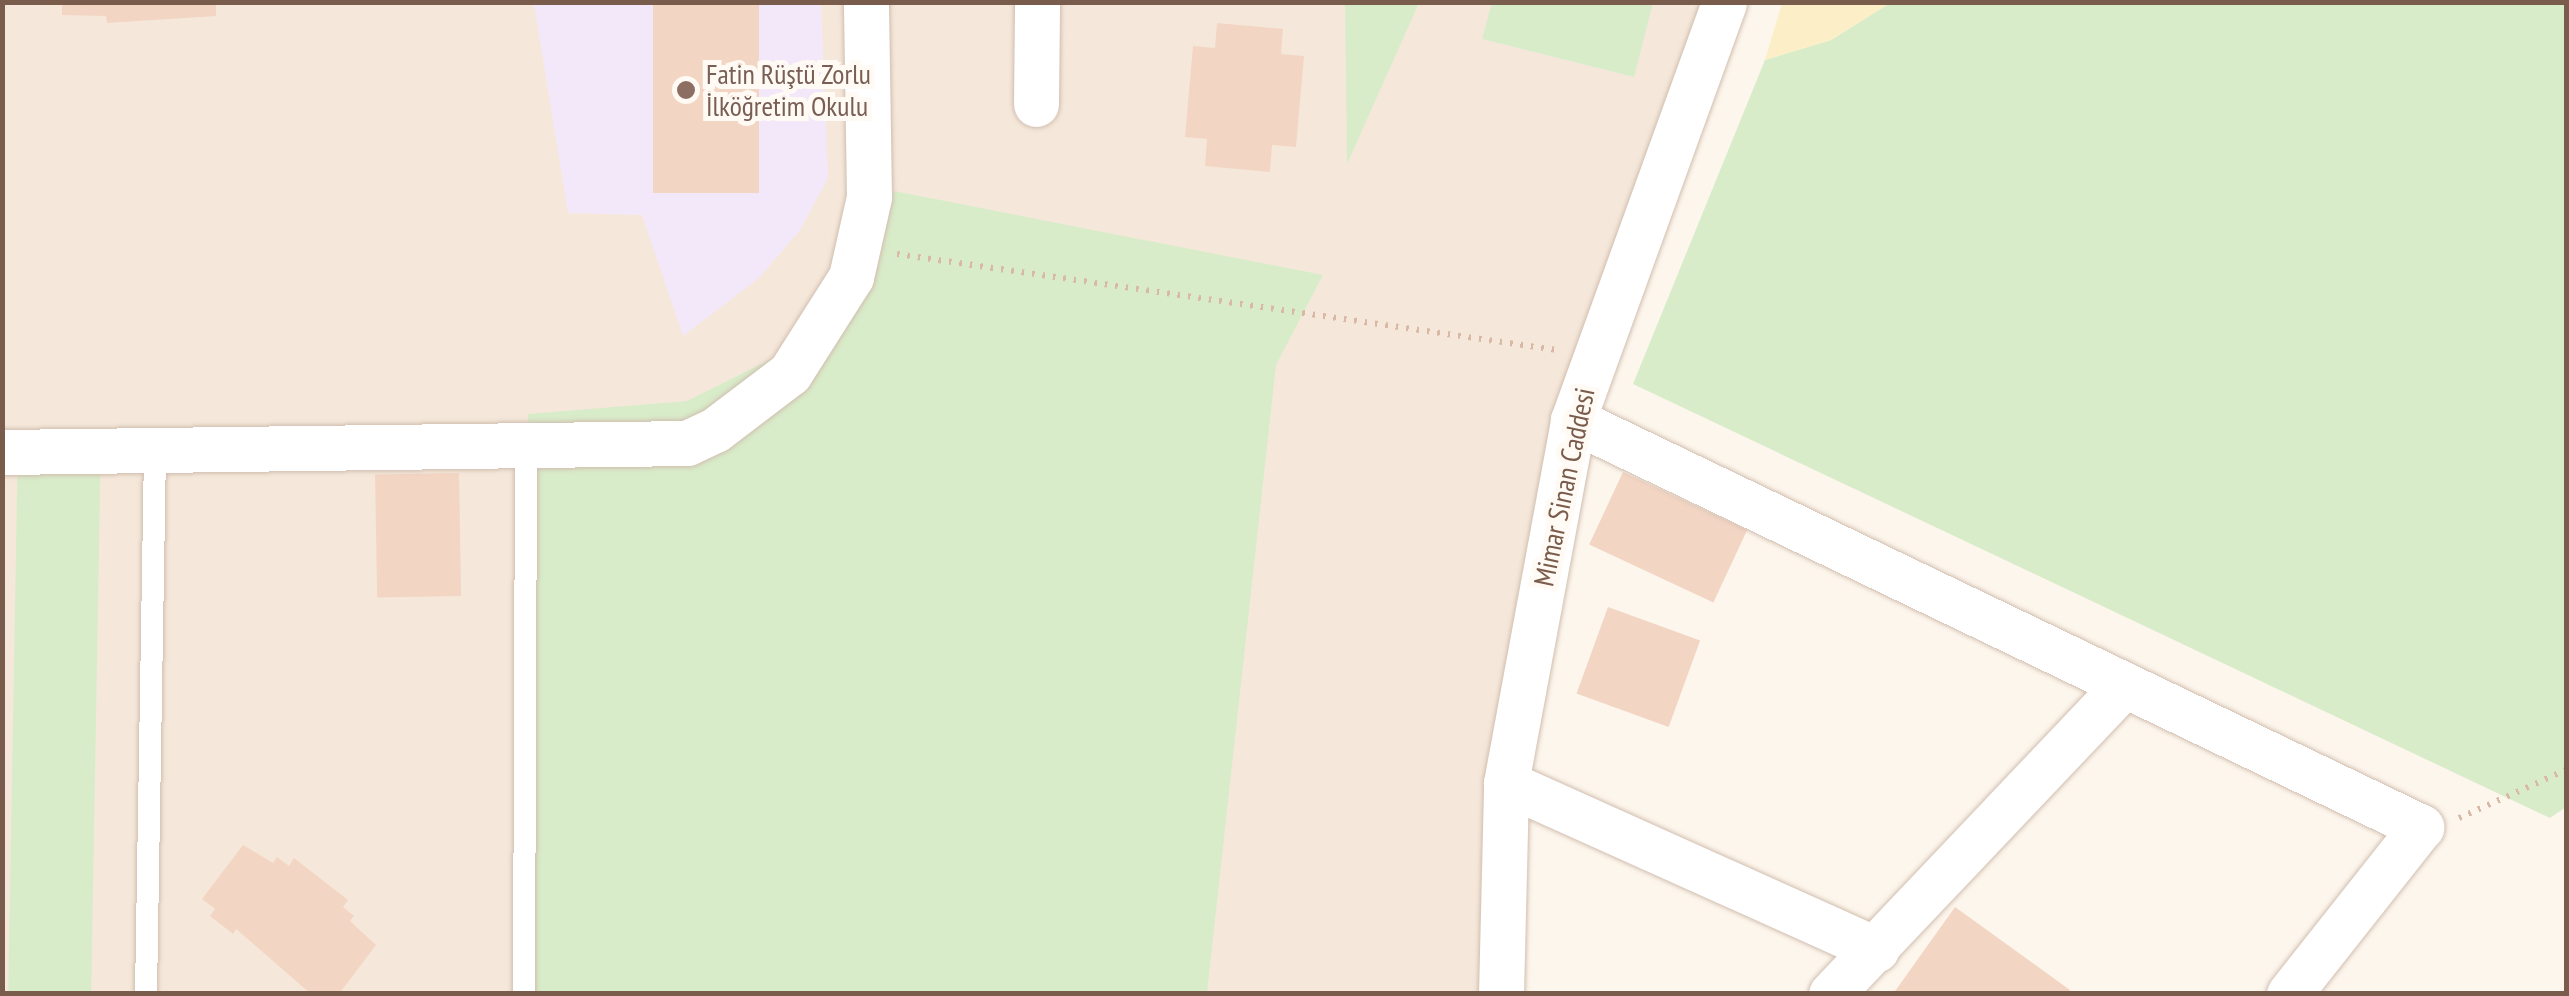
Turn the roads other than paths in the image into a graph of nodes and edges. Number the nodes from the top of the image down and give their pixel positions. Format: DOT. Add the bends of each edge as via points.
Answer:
graph roads {
  1 [pos="866,2"];
  2 [pos="1037,2"];
  3 [pos="1724,2"];
  4 [pos="1036,104"];
  5 [pos="1573,420"];
  6 [pos="526,445"];
  7 [pos="155,450"];
  8 [pos="2,452"];
  9 [pos="2124,685"];
  10 [pos="1506,783"];
  11 [pos="1876,949"];
  12 [pos="146,994"];
  13 [pos="524,994"];
  14 [pos="1501,994"];
  15 [pos="1831,994"];
  16 [pos="2289,994"];
  1 -- 6 [label="street" via="870,197 859,248 814,344 742,414 686,442"];
  2 -- 4 [label="street"];
  3 -- 5 [label="street, Mimar Sinan Caddesi"];
  5 -- 9 [label="street"];
  5 -- 10 [label="street, Mimar Sinan Caddesi"];
  6 -- 7 [label="street"];
  6 -- 13 [label="lane"];
  7 -- 8 [label="street"];
  7 -- 12 [label="lane"];
  9 -- 11 [label="street"];
  9 -- 16 [label="street" via="2421,827"];
  10 -- 11 [label="street"];
  10 -- 14 [label="street, Mimar Sinan Caddesi"];
  11 -- 15 [label="street"];
}
